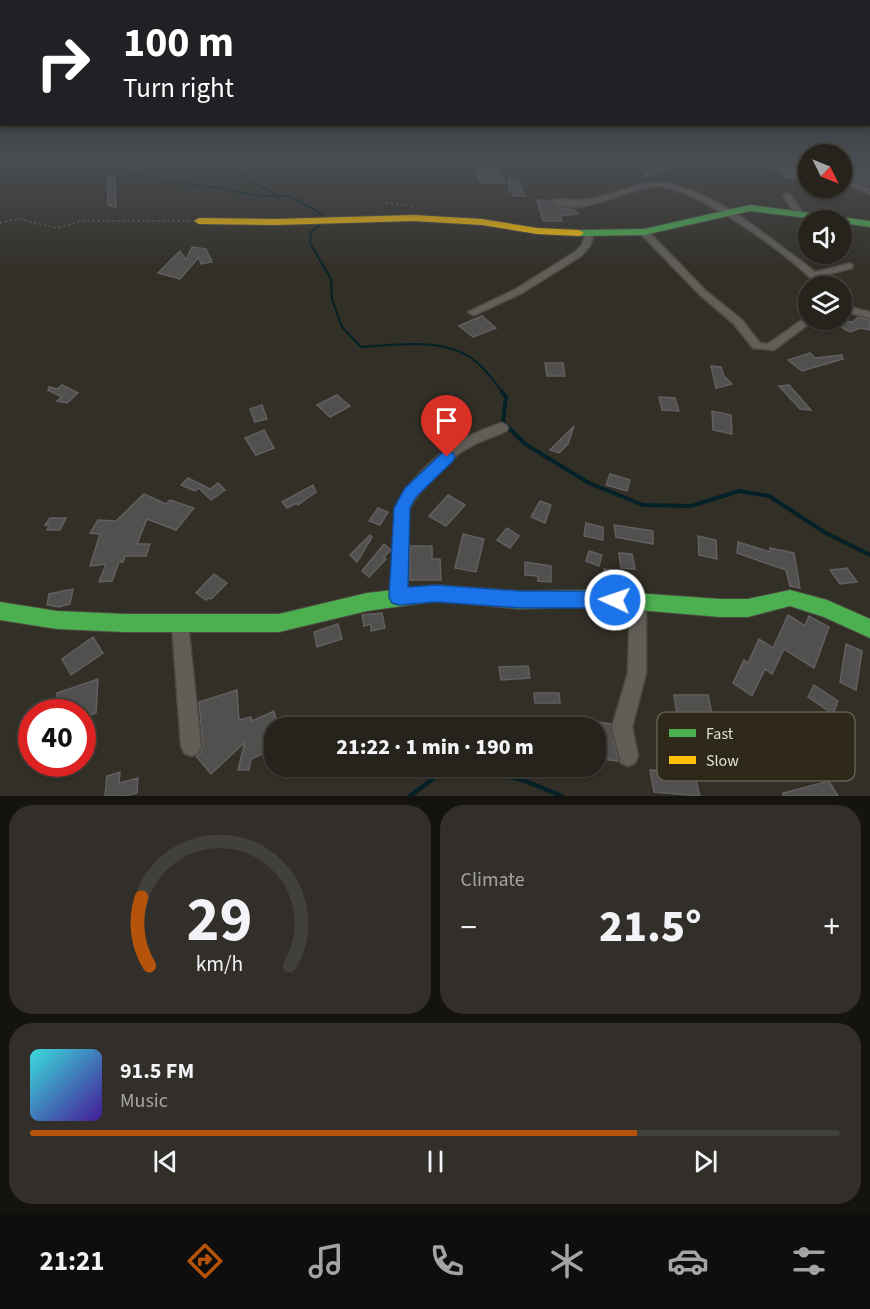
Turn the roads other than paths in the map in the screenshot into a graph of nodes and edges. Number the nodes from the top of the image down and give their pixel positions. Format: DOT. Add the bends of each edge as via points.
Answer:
graph roads {
  1 [pos="605,196"];
  2 [pos="697,196"];
  3 [pos="787,196"];
  4 [pos="555,201"];
  5 [pos="798,212"];
  6 [pos="729,213"];
  7 [pos="798,213"];
  8 [pos="199,221"];
  9 [pos="852,221"];
  10 [pos="870,224"];
  11 [pos="644,232"];
  12 [pos="590,234"];
  13 [pos="850,266"];
  14 [pos="814,275"];
  15 [pos="852,310"];
  16 [pos="473,312"];
  17 [pos="870,315"];
  18 [pos="798,328"];
  19 [pos="502,428"];
  20 [pos="399,597"];
  21 [pos="638,601"];
  22 [pos="0,611"];
  23 [pos="180,624"];
  24 [pos="870,629"];
  25 [pos="191,746"];
  26 [pos="628,756"];
  1 -- 4 [label="street" via="582,202"];
  2 -- 6 [label="street"];
  3 -- 5 [label="street"];
  6 -- 7 [label="street" via="750,208"];
  6 -- 11 [label="street"];
  6 -- 14 [label="street"];
  8 -- 12 [label="street" via="413,218"];
  9 -- 10 [label="street"];
  11 -- 12 [label="street"];
  11 -- 18 [label="street" via="703,293 738,322 757,346 770,348"];
  12 -- 16 [label="street" via="578,254 519,291"];
  13 -- 14 [label="lane"];
  15 -- 17 [label="street"];
  19 -- 20 [label="street" via="462,445 411,493 402,508"];
  20 -- 21 [label="street" via="436,593 521,600"];
  20 -- 23 [label="street" via="291,622"];
  21 -- 24 [label="street" via="748,608 790,598 827,609"];
  21 -- 26 [label="street" via="637,673 622,727"];
  22 -- 23 [label="street" via="57,620"];
  23 -- 25 [label="street"];
}
